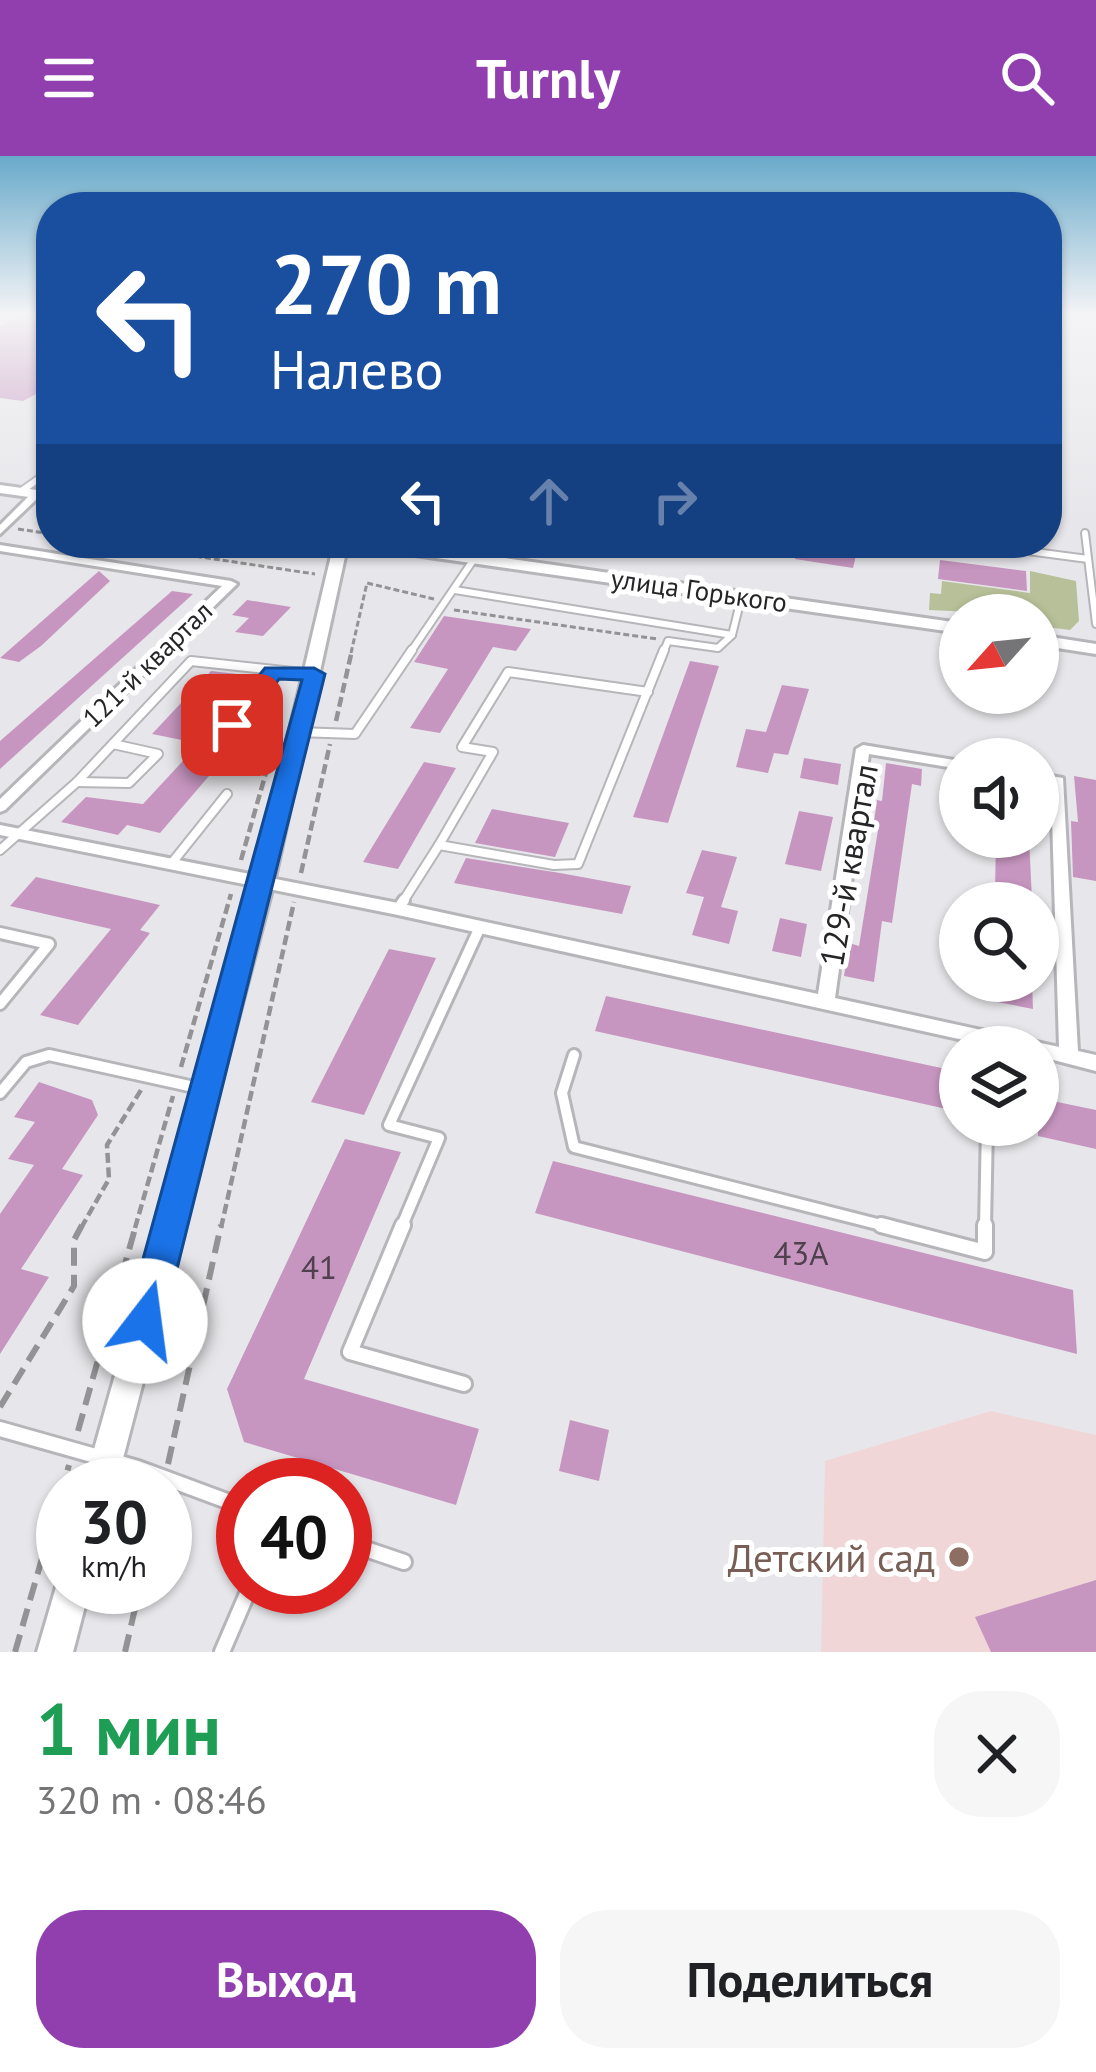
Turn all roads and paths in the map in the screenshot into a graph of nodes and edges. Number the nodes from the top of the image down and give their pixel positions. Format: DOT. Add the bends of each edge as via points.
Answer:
graph roads {
  1 [pos="36,481"];
  2 [pos="0,489"];
  3 [pos="20,492"];
  4 [pos="36,494"];
  5 [pos="36,501"];
  6 [pos="2,529"];
  7 [pos="36,532"];
  8 [pos="1085,532"];
  9 [pos="0,548"];
  10 [pos="36,554"];
  11 [pos="1062,556"];
  12 [pos="64,558"];
  13 [pos="206,558"];
  14 [pos="338,558"];
  15 [pos="468,558"];
  16 [pos="475,559"];
  17 [pos="1088,559"];
  18 [pos="367,583"];
  19 [pos="455,590"];
  20 [pos="314,595"];
  21 [pos="742,596"];
  22 [pos="1096,624"];
  23 [pos="939,625"];
  24 [pos="732,634"];
  25 [pos="1059,643"];
  26 [pos="1096,649"];
  27 [pos="273,673"];
  28 [pos="314,674"];
  29 [pos="648,692"];
  30 [pos="232,725"];
  31 [pos="333,733"];
  32 [pos="286,737"];
  33 [pos="112,744"];
  34 [pos="939,762"];
  35 [pos="77,782"];
  36 [pos="227,794"];
  37 [pos="1059,806"];
  38 [pos="0,807"];
  39 [pos="8,831"];
  40 [pos="439,845"];
  41 [pos="0,850"];
  42 [pos="171,864"];
  43 [pos="236,877"];
  44 [pos="264,882"];
  45 [pos="297,889"];
  46 [pos="398,909"];
  47 [pos="481,927"];
  48 [pos="0,933"];
  49 [pos="826,1001"];
  50 [pos="0,1004"];
  51 [pos="939,1030"];
  52 [pos="1059,1054"];
  53 [pos="574,1055"];
  54 [pos="1069,1056"];
  55 [pos="1096,1063"];
  56 [pos="149,1077"];
  57 [pos="176,1083"];
  58 [pos="208,1090"];
  59 [pos="0,1094"];
  60 [pos="986,1146"];
  61 [pos="464,1384"];
  62 [pos="0,1407"];
  63 [pos="0,1429"];
  64 [pos="73,1450"];
  65 [pos="100,1458"];
  66 [pos="108,1458"];
  67 [pos="169,1458"];
  68 [pos="372,1551"];
  69 [pos="404,1562"];
  70 [pos="66,1614"];
  71 [pos="134,1614"];
  72 [pos="238,1614"];
  73 [pos="15,1652"];
  74 [pos="55,1652"];
  75 [pos="125,1652"];
  76 [pos="222,1652"];
  1 -- 3 [label="lane"];
  2 -- 3 [label="street"];
  3 -- 4 [label="street"];
  5 -- 6 [label="street"];
  6 -- 7 [label="path"];
  8 -- 17 [label="lane"];
  9 -- 10 [label="street, 121-й квартал"];
  11 -- 17 [label="lane"];
  12 -- 38 [label="street, 121-й квартал" via="231,584"];
  13 -- 20 [label="path" via="319,575"];
  14 -- 28 [label="street"];
  15 -- 16 [label="main road, улица Горького"];
  16 -- 19 [label="lane"];
  16 -- 21 [label="main road, улица Горького"];
  17 -- 22 [label="lane"];
  18 -- 31 [label="path"];
  19 -- 24 [label="lane"];
  19 -- 31 [label="lane" via="355,734"];
  21 -- 23 [label="main road, улица Горького"];
  21 -- 24 [label="lane"];
  24 -- 29 [label="lane" via="718,648 668,641"];
  25 -- 26 [label="main road"];
  27 -- 28 [label="lane"];
  27 -- 30 [label="lane"];
  27 -- 33 [label="lane" via="191,661"];
  28 -- 32 [label="street"];
  29 -- 40 [label="lane" via="578,863"];
  29 -- 40 [label="lane" via="508,672 462,747 493,752"];
  31 -- 32 [label="lane"];
  31 -- 45 [label="path"];
  32 -- 43 [label="path"];
  32 -- 44 [label="street"];
  33 -- 35 [label="lane"];
  33 -- 35 [label="lane" via="158,754 129,783"];
  34 -- 49 [label="street, 129-й квартал" via="863,749"];
  35 -- 39 [label="lane"];
  36 -- 42 [label="lane"];
  37 -- 54 [label="street"];
  39 -- 41 [label="lane"];
  39 -- 42 [label="street"];
  40 -- 46 [label="lane"];
  42 -- 43 [label="street"];
  43 -- 44 [label="street"];
  43 -- 57 [label="path"];
  44 -- 45 [label="street"];
  44 -- 58 [label="street"];
  45 -- 46 [label="street"];
  45 -- 67 [label="path"];
  46 -- 47 [label="street"];
  47 -- 49 [label="street"];
  47 -- 61 [label="lane" via="388,1125 439,1138 350,1352"];
  48 -- 50 [label="lane" via="49,944"];
  49 -- 51 [label="street"];
  52 -- 54 [label="street"];
  53 -- 60 [label="lane" via="562,1093 574,1148 985,1252"];
  54 -- 55 [label="street"];
  56 -- 57 [label="lane"];
  56 -- 59 [label="lane" via="40,1056"];
  56 -- 62 [label="path" via="107,1145 110,1179 74,1240 74,1286"];
  57 -- 58 [label="lane"];
  57 -- 64 [label="path"];
  58 -- 66 [label="street"];
  63 -- 64 [label="lane"];
  64 -- 65 [label="lane"];
  64 -- 73 [label="path"];
  68 -- 69 [label="lane"];
  70 -- 74 [label="street"];
  71 -- 75 [label="path"];
  72 -- 76 [label="lane"];
}
